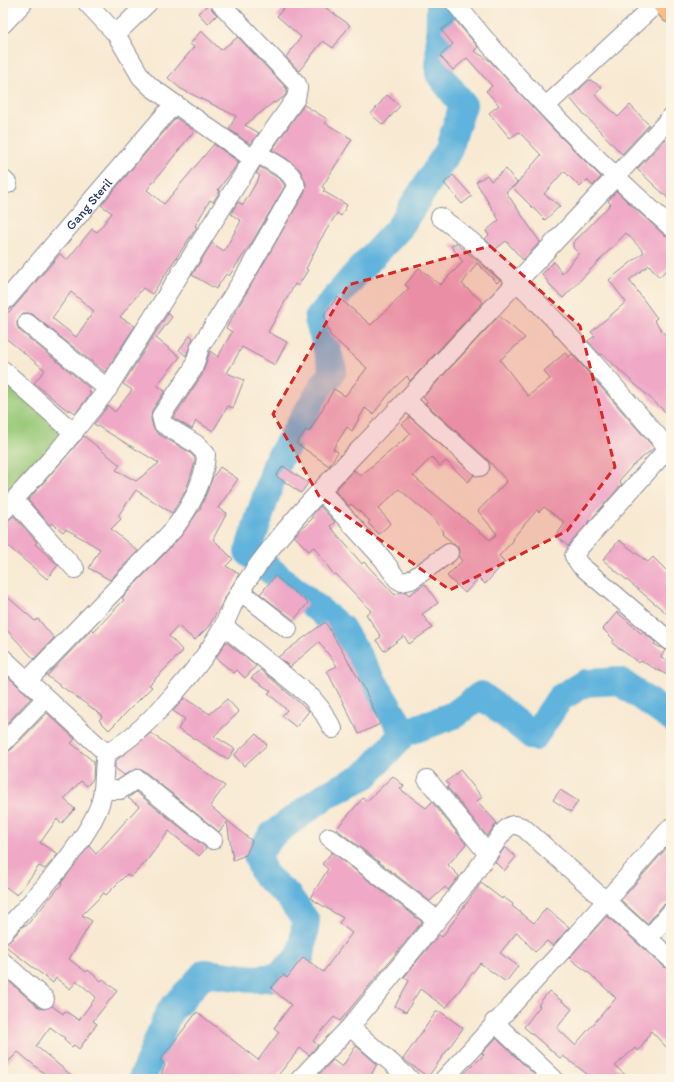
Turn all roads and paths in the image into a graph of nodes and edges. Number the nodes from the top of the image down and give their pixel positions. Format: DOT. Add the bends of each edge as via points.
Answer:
graph roads {
  1 [pos="23,3"];
  2 [pos="87,3"];
  3 [pos="148,3"];
  4 [pos="220,3"];
  5 [pos="455,3"];
  6 [pos="657,3"];
  7 [pos="663,3"];
  8 [pos="671,12"];
  9 [pos="3,24"];
  10 [pos="116,34"];
  11 [pos="174,104"];
  12 [pos="546,106"];
  13 [pos="671,117"];
  14 [pos="255,156"];
  15 [pos="615,178"];
  16 [pos="440,217"];
  17 [pos="671,227"];
  18 [pos="516,281"];
  19 [pos="3,302"];
  20 [pos="28,323"];
  21 [pos="3,370"];
  22 [pos="108,389"];
  23 [pos="406,400"];
  24 [pos="74,433"];
  25 [pos="670,447"];
  26 [pos="480,467"];
  27 [pos="321,491"];
  28 [pos="8,506"];
  29 [pos="449,553"];
  30 [pos="76,569"];
  31 [pos="241,590"];
  32 [pos="224,626"];
  33 [pos="288,629"];
  34 [pos="671,642"];
  35 [pos="3,658"];
  36 [pos="27,681"];
  37 [pos="46,698"];
  38 [pos="332,729"];
  39 [pos="3,743"];
  40 [pos="106,753"];
  41 [pos="427,779"];
  42 [pos="103,790"];
  43 [pos="671,827"];
  44 [pos="329,837"];
  45 [pos="213,840"];
  46 [pos="487,853"];
  47 [pos="605,902"];
  48 [pos="671,912"];
  49 [pos="437,920"];
  50 [pos="3,933"];
  51 [pos="648,939"];
  52 [pos="671,960"];
  53 [pos="3,962"];
  54 [pos="46,999"];
  55 [pos="494,1022"];
  56 [pos="350,1027"];
  57 [pos="300,1079"];
  58 [pos="410,1079"];
  59 [pos="444,1079"];
  60 [pos="554,1079"];
  1 -- 9 [label="street"];
  2 -- 10 [label="street"];
  3 -- 10 [label="street"];
  4 -- 14 [label="street" via="298,88 296,98"];
  5 -- 12 [label="street" via="493,50"];
  6 -- 12 [label="street"];
  7 -- 8 [label="main road"];
  10 -- 11 [label="street" via="141,77"];
  11 -- 14 [label="street"];
  11 -- 19 [label="street, Gang Steril"];
  12 -- 15 [label="street"];
  13 -- 15 [label="street"];
  14 -- 22 [label="street"];
  14 -- 36 [label="street" via="290,174 295,179 296,187 200,347 193,369 161,416 163,424 196,444 206,454 191,504 172,530"];
  15 -- 17 [label="street"];
  15 -- 18 [label="street"];
  16 -- 18 [label="street" via="471,240"];
  18 -- 23 [label="street"];
  18 -- 25 [label="street"];
  20 -- 22 [label="street"];
  21 -- 24 [label="street"];
  22 -- 24 [label="street"];
  23 -- 26 [label="street"];
  23 -- 27 [label="street"];
  24 -- 28 [label="street"];
  25 -- 34 [label="street" via="574,556 580,565"];
  27 -- 29 [label="street" via="402,582 411,580"];
  27 -- 31 [label="street" via="274,545"];
  28 -- 30 [label="street"];
  31 -- 32 [label="street"];
  31 -- 33 [label="street"];
  32 -- 38 [label="street" via="312,698"];
  32 -- 40 [label="street" via="196,666 166,702 138,730 114,750"];
  35 -- 36 [label="street"];
  36 -- 37 [label="street"];
  37 -- 39 [label="street"];
  37 -- 40 [label="street"];
  40 -- 42 [label="street"];
  41 -- 46 [label="street"];
  42 -- 45 [label="street" via="120,790 137,779"];
  42 -- 50 [label="street" via="85,834"];
  43 -- 47 [label="street"];
  44 -- 49 [label="street"];
  46 -- 47 [label="street" via="503,832 510,825 516,824 524,828"];
  46 -- 49 [label="street"];
  47 -- 51 [label="street"];
  47 -- 55 [label="street"];
  48 -- 51 [label="street"];
  49 -- 56 [label="street"];
  51 -- 52 [label="street"];
  53 -- 54 [label="street"];
  55 -- 59 [label="street"];
  55 -- 60 [label="street"];
  56 -- 57 [label="street"];
  56 -- 58 [label="street"];
}
